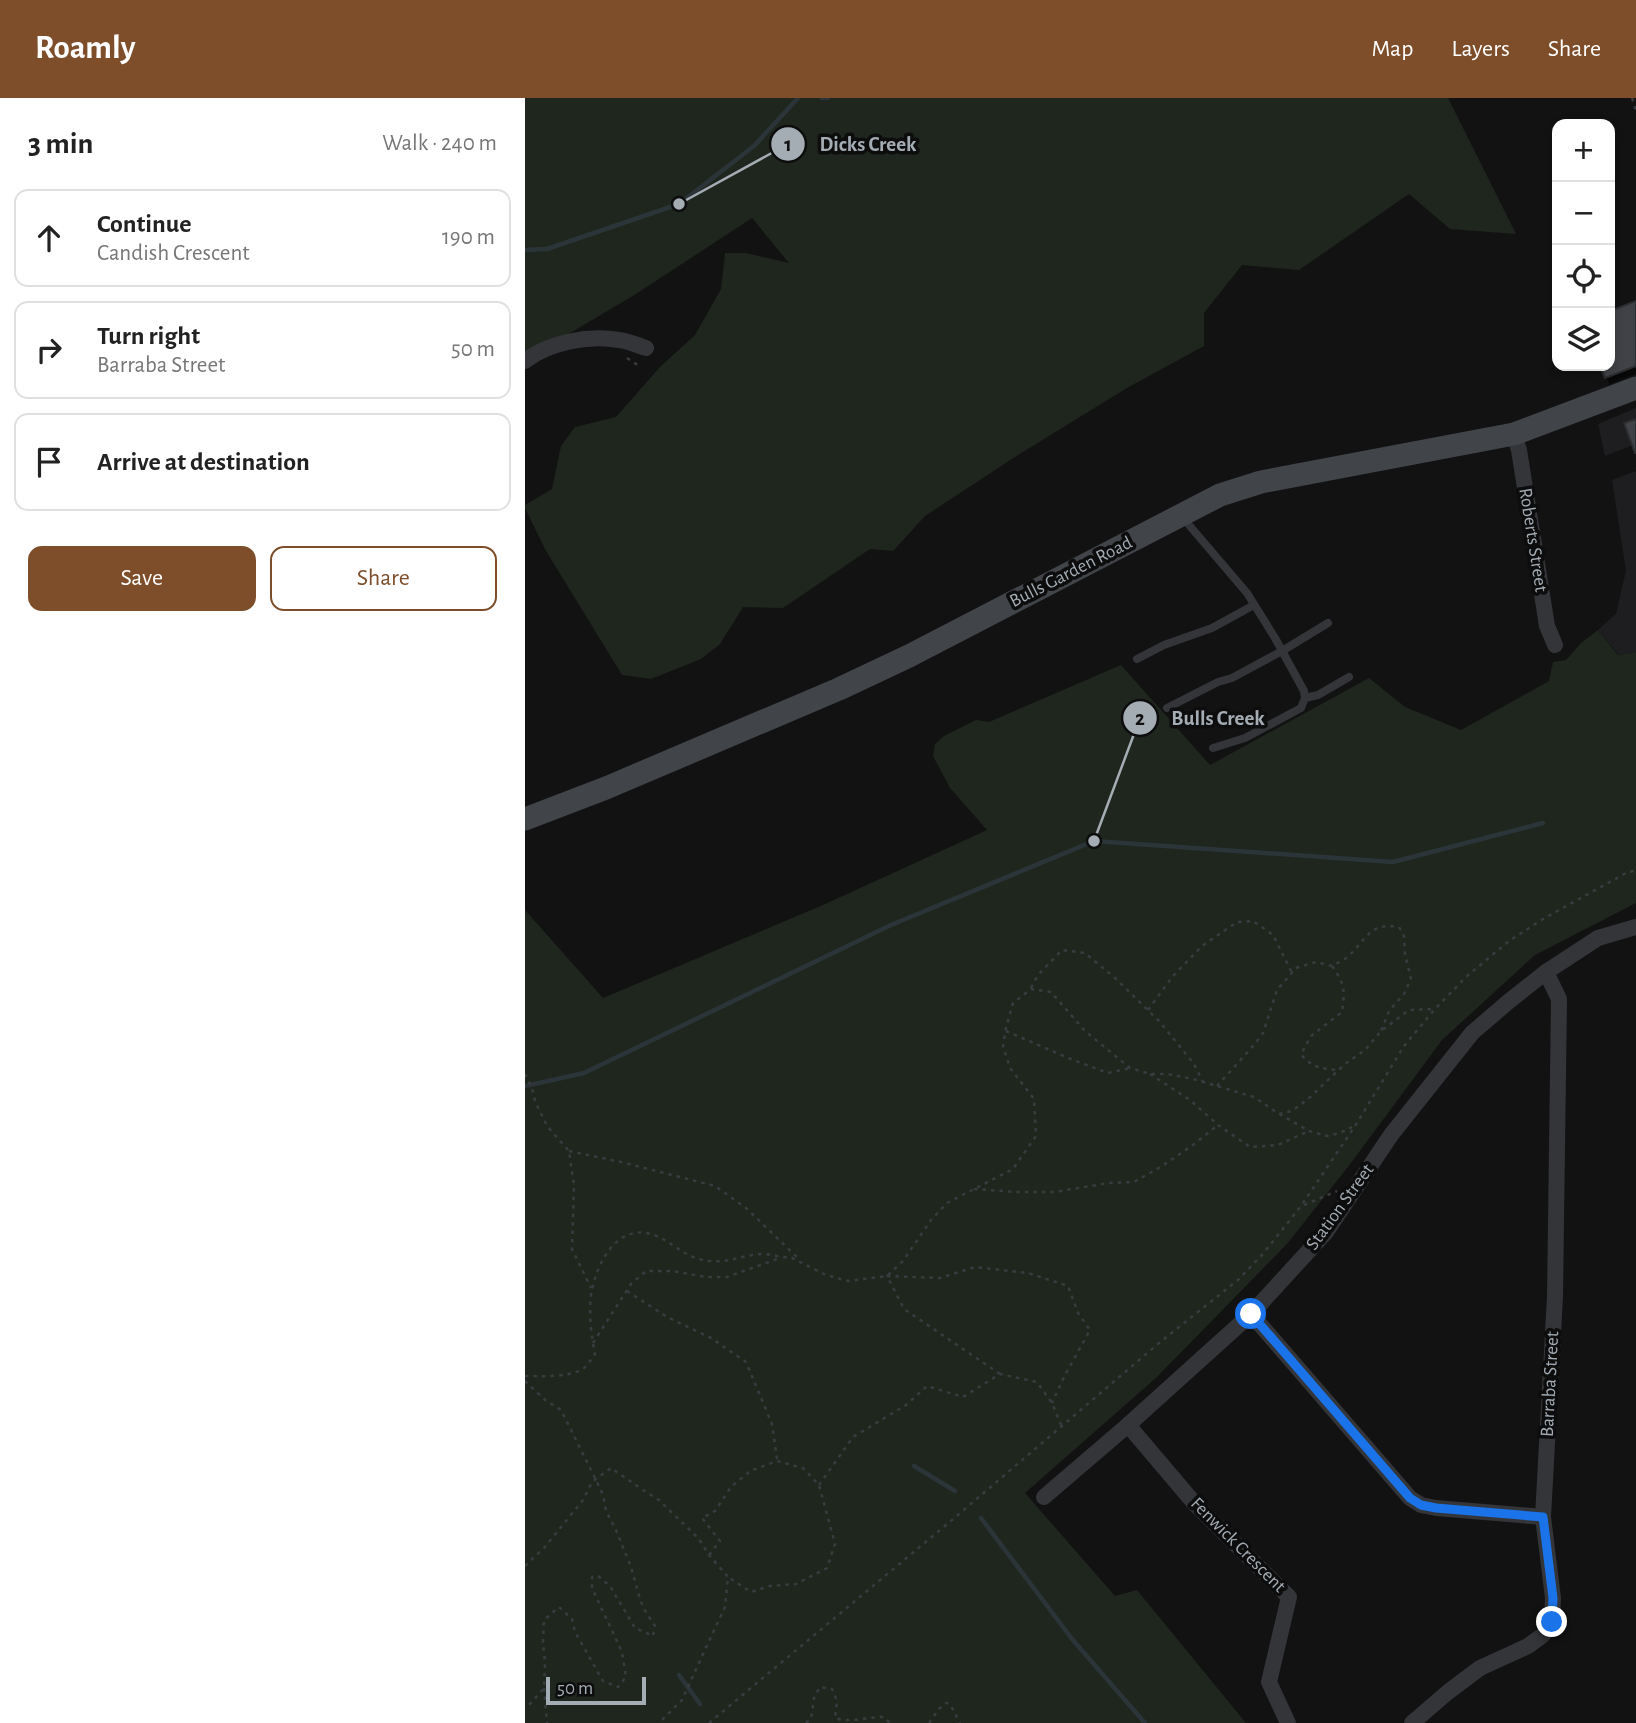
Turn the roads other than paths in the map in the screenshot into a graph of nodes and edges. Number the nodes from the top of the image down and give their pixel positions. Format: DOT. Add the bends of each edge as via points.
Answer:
graph roads {
  1 [pos="646,348"];
  2 [pos="525,361"];
  3 [pos="1636,388"];
  4 [pos="1514,434"];
  5 [pos="1181,516"];
  6 [pos="1254,605"];
  7 [pos="1328,623"];
  8 [pos="1555,645"];
  9 [pos="1282,651"];
  10 [pos="1137,659"];
  11 [pos="1349,677"];
  12 [pos="1305,698"];
  13 [pos="1167,708"];
  14 [pos="1213,748"];
  15 [pos="525,819"];
  16 [pos="1636,926"];
  17 [pos="1546,972"];
  18 [pos="1251,1314"];
  19 [pos="1128,1425"];
  20 [pos="1044,1497"];
  21 [pos="1543,1517"];
  22 [pos="1288,1723"];
  23 [pos="1412,1723"];
  1 -- 2 [label="street" via="620,340 589,339 557,345"];
  3 -- 4 [label="main road, Bulls Garden Road"];
  4 -- 5 [label="main road, Bulls Garden Road" via="1261,482 1220,495"];
  4 -- 8 [label="street, Roberts Street" via="1547,626"];
  5 -- 6 [label="lane"];
  5 -- 15 [label="main road, Bulls Garden Road" via="838,689"];
  6 -- 9 [label="lane"];
  6 -- 10 [label="lane"];
  7 -- 9 [label="lane"];
  9 -- 12 [label="lane"];
  9 -- 13 [label="lane"];
  11 -- 12 [label="lane"];
  12 -- 14 [label="lane" via="1301,708 1263,729"];
  16 -- 17 [label="street, Station Street" via="1598,938"];
  17 -- 18 [label="street, Station Street" via="1472,1033 1391,1135 1326,1232"];
  17 -- 21 [label="street, Barraba Street" via="1559,999 1555,1296"];
  18 -- 19 [label="street, Station Street"];
  18 -- 21 [label="street" via="1410,1498 1436,1508"];
  19 -- 20 [label="street, Station Street"];
  19 -- 22 [label="street, Fenwick Crescent" via="1195,1504 1289,1597 1269,1682"];
  21 -- 23 [label="street, Barraba Street" via="1552,1622 1535,1641 1480,1668"];
}
